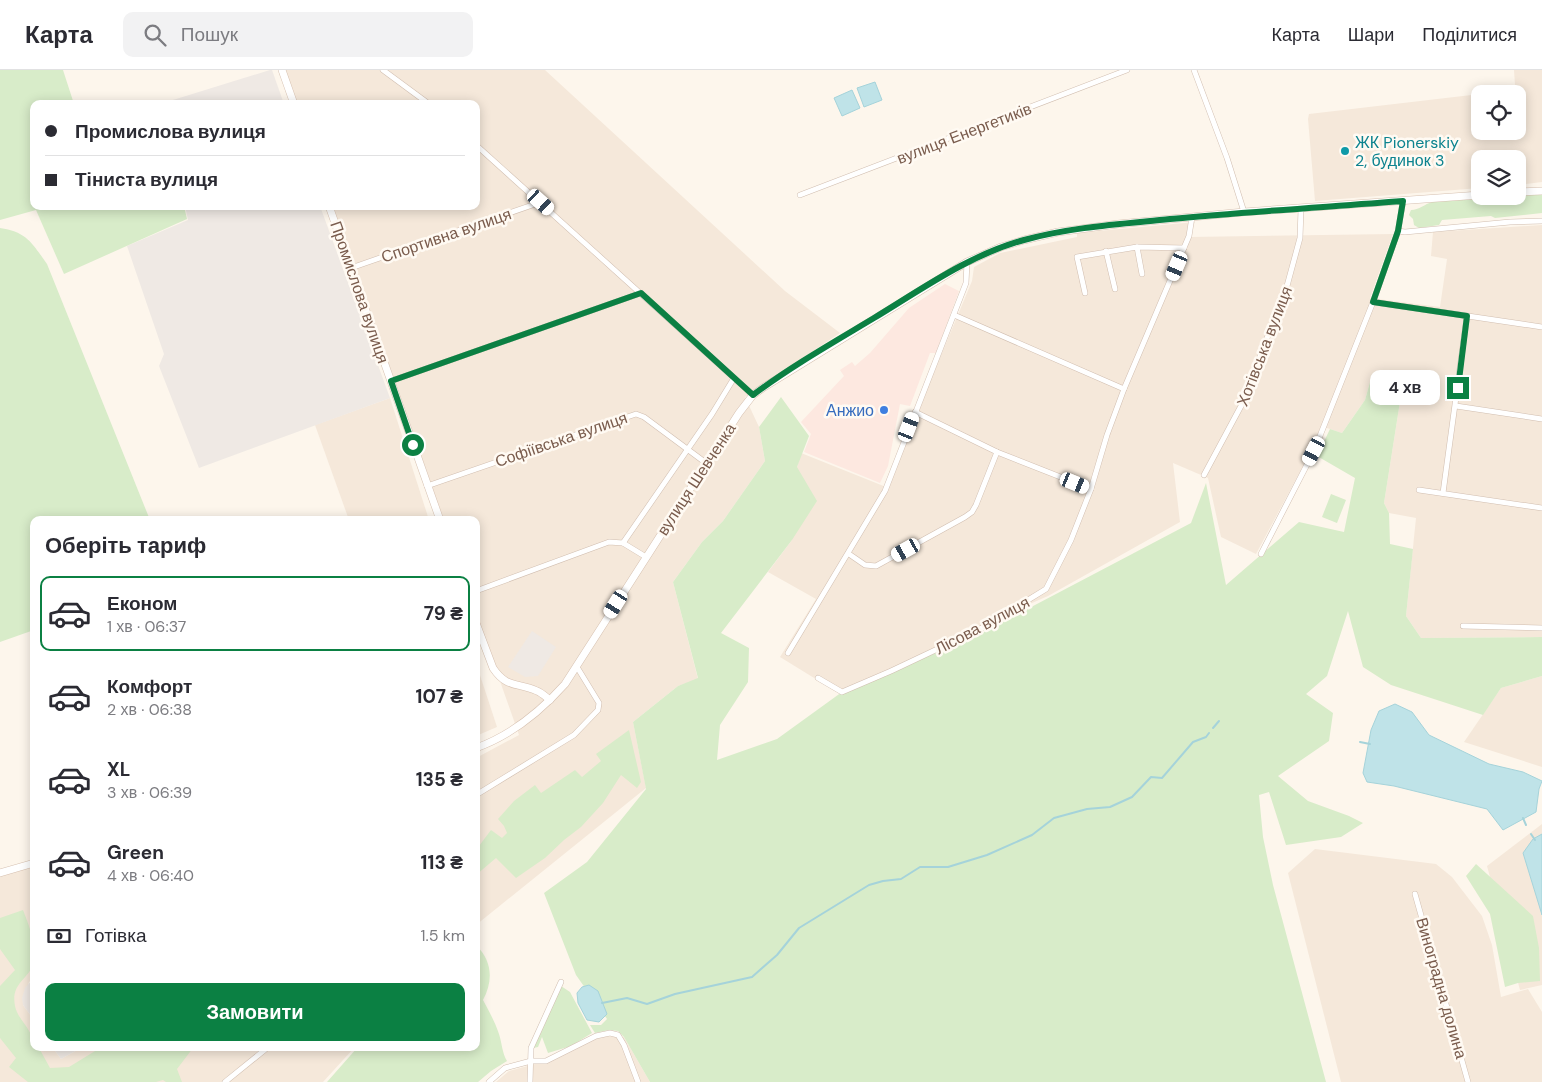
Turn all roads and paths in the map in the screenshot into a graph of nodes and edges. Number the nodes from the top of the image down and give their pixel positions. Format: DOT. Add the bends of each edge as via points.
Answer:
graph roads {
  1 [pos="282,70"];
  2 [pos="382,70"];
  3 [pos="1127,70"];
  4 [pos="1194,70"];
  5 [pos="293,100"];
  6 [pos="423,100"];
  7 [pos="480,149"];
  8 [pos="1542,190"];
  9 [pos="1526,191"];
  10 [pos="800,195"];
  11 [pos="1471,196"];
  12 [pos="1403,201"];
  13 [pos="541,202"];
  14 [pos="1301,209"];
  15 [pos="330,210"];
  16 [pos="1244,212"];
  17 [pos="1192,217"];
  18 [pos="1542,221"];
  19 [pos="1398,231"];
  20 [pos="1137,247"];
  21 [pos="1184,248"];
  22 [pos="1106,251"];
  23 [pos="967,262"];
  24 [pos="351,268"];
  25 [pos="1142,274"];
  26 [pos="1115,289"];
  27 [pos="641,293"];
  28 [pos="1085,293"];
  29 [pos="1373,302"];
  30 [pos="954,315"];
  31 [pos="1467,316"];
  32 [pos="1542,327"];
  33 [pos="734,378"];
  34 [pos="391,381"];
  35 [pos="1124,389"];
  36 [pos="753,395"];
  37 [pos="1456,406"];
  38 [pos="915,412"];
  39 [pos="1542,419"];
  40 [pos="687,449"];
  41 [pos="997,452"];
  42 [pos="706,463"];
  43 [pos="1204,475"];
  44 [pos="427,486"];
  45 [pos="1091,490"];
  46 [pos="1419,490"];
  47 [pos="1443,493"];
  48 [pos="1542,508"];
  49 [pos="438,516"];
  50 [pos="623,543"];
  51 [pos="849,554"];
  52 [pos="1261,554"];
  53 [pos="646,557"];
  54 [pos="480,590"];
  55 [pos="1463,626"];
  56 [pos="1542,628"];
  57 [pos="480,634"];
  58 [pos="788,653"];
  59 [pos="577,667"];
  60 [pos="818,678"];
  61 [pos="550,700"];
  62 [pos="480,746"];
  63 [pos="480,793"];
  64 [pos="30,864"];
  65 [pos="0,874"];
  66 [pos="1415,894"];
  67 [pos="561,982"];
  68 [pos="263,1051"];
  69 [pos="531,1061"];
  70 [pos="225,1082"];
  71 [pos="490,1082"];
  72 [pos="530,1082"];
  73 [pos="638,1082"];
  74 [pos="1468,1082"];
  1 -- 5 [label="street"];
  2 -- 6 [label="street"];
  3 -- 10 [label="street, вулиця Енергетиків"];
  4 -- 16 [label="street" via="1228,158"];
  7 -- 13 [label="street"];
  8 -- 9 [label="street"];
  11 -- 12 [label="street, вулиця Шевченка"];
  12 -- 14 [label="street, вулиця Шевченка"];
  12 -- 19 [label="street"];
  13 -- 24 [label="street, Спортивна вулиця"];
  13 -- 27 [label="street"];
  14 -- 16 [label="street, вулиця Шевченка"];
  14 -- 43 [label="street, Хотівська вулиця" via="1300,238 1287,286 1242,406"];
  15 -- 24 [label="street, Промислова вулиця"];
  16 -- 17 [label="street, вулиця Шевченка"];
  17 -- 21 [label="street, Лісова вулиця" via="1190,236"];
  17 -- 23 [label="street, вулиця Шевченка" via="1058,232 1001,248"];
  18 -- 19 [label="street"];
  19 -- 29 [label="street"];
  20 -- 21 [label="street"];
  20 -- 22 [label="street"];
  20 -- 25 [label="street"];
  21 -- 35 [label="street, Лісова вулиця"];
  22 -- 26 [label="street"];
  22 -- 28 [label="street" via="1077,257"];
  23 -- 30 [label="street" via="966,283"];
  23 -- 36 [label="street, вулиця Шевченка"];
  24 -- 34 [label="street, Промислова вулиця"];
  27 -- 33 [label="street"];
  27 -- 34 [label="street"];
  29 -- 31 [label="street"];
  29 -- 52 [label="street" via="1314,451"];
  30 -- 35 [label="street"];
  30 -- 38 [label="street"];
  31 -- 32 [label="street"];
  31 -- 37 [label="street"];
  33 -- 36 [label="street"];
  33 -- 40 [label="street"];
  34 -- 44 [label="street, Промислова вулиця"];
  35 -- 45 [label="street, Лісова вулиця"];
  36 -- 42 [label="street, вулиця Шевченка"];
  37 -- 39 [label="street"];
  37 -- 47 [label="street"];
  38 -- 41 [label="street"];
  38 -- 51 [label="street" via="885,491"];
  40 -- 42 [label="street"];
  40 -- 44 [label="street, Софіївська вулиця" via="636,414"];
  40 -- 50 [label="street"];
  41 -- 45 [label="street"];
  41 -- 51 [label="street" via="972,512 876,566 865,565"];
  42 -- 53 [label="street, вулиця Шевченка"];
  44 -- 49 [label="street, Промислова вулиця"];
  45 -- 60 [label="street, Лісова вулиця" via="1046,590 984,627 842,692"];
  46 -- 47 [label="street"];
  47 -- 48 [label="street"];
  50 -- 53 [label="street"];
  50 -- 54 [label="street" via="609,542"];
  51 -- 58 [label="street"];
  53 -- 59 [label="street, вулиця Шевченка"];
  55 -- 56 [label="street"];
  57 -- 61 [label="street" via="496,674 513,685 538,692"];
  59 -- 61 [label="street, вулиця Шевченка"];
  59 -- 63 [label="street" via="599,703 598,710 574,735"];
  61 -- 62 [label="street, вулиця Шевченка" via="516,728"];
  64 -- 65 [label="street"];
  66 -- 74 [label="street, Виноградна долина"];
  67 -- 69 [label="street" via="531,1048"];
  68 -- 70 [label="street"];
  69 -- 71 [label="street" via="505,1068"];
  69 -- 72 [label="street"];
  69 -- 73 [label="street" via="546,1061 596,1036 610,1033 618,1035 624,1045"];
}
